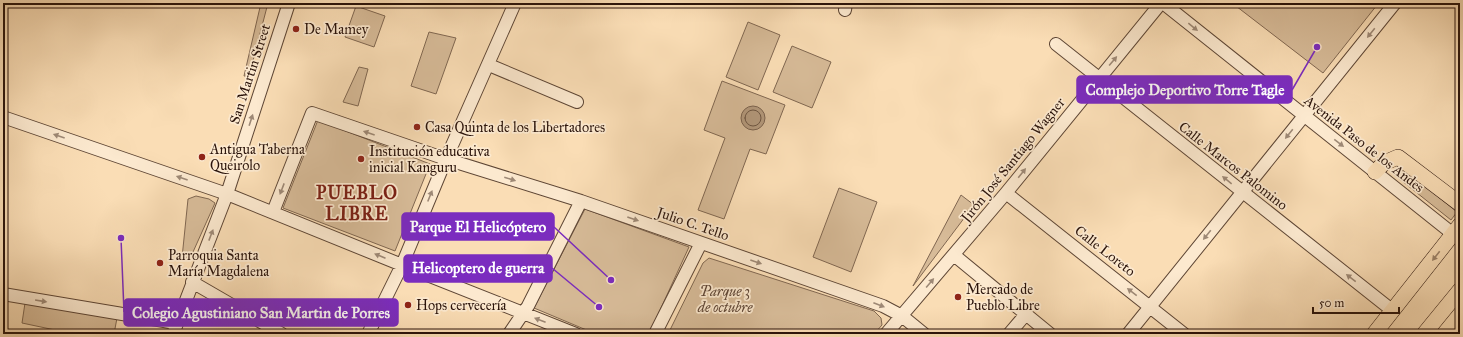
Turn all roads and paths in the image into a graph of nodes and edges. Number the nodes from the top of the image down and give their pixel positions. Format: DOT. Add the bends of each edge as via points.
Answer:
graph roads {
  1 [pos="289,3"];
  2 [pos="515,3"];
  3 [pos="1162,3"];
  4 [pos="1391,4"];
  5 [pos="1056,44"];
  6 [pos="488,65"];
  7 [pos="1099,78"];
  8 [pos="577,102"];
  9 [pos="1304,116"];
  10 [pos="3,117"];
  11 [pos="446,159"];
  12 [pos="1375,172"];
  13 [pos="1242,192"];
  14 [pos="1006,193"];
  15 [pos="227,194"];
  16 [pos="582,201"];
  17 [pos="1460,204"];
  18 [pos="273,212"];
  19 [pos="1456,229"];
  20 [pos="701,243"];
  21 [pos="954,255"];
  22 [pos="402,265"];
  23 [pos="192,282"];
  24 [pos="1460,290"];
  25 [pos="3,294"];
  26 [pos="1150,306"];
  27 [pos="1392,311"];
  28 [pos="523,312"];
  29 [pos="1026,314"];
  30 [pos="902,316"];
  31 [pos="175,329"];
  32 [pos="282,334"];
  33 [pos="368,334"];
  34 [pos="509,334"];
  35 [pos="576,334"];
  36 [pos="655,334"];
  37 [pos="886,334"];
  38 [pos="924,334"];
  39 [pos="1010,334"];
  40 [pos="1050,334"];
  41 [pos="1128,334"];
  42 [pos="1184,334"];
  43 [pos="1374,334"];
  44 [pos="1424,334"];
  15 -- 1 [label="street, San Martin Street, one-way"];
  2 -- 6 [label="street"];
  7 -- 3 [label="street, Jirón José Santiago Wagner, one-way"];
  3 -- 9 [label="street, Avenida Paso de los Andes, one-way"];
  4 -- 9 [label="street, one-way"];
  5 -- 7 [label="street, Calle Marcos Palomino"];
  6 -- 8 [label="street"];
  6 -- 11 [label="street"];
  13 -- 7 [label="street, Calle Marcos Palomino, one-way"];
  14 -- 7 [label="street, Jirón José Santiago Wagner, one-way"];
  9 -- 12 [label="street, Avenida Paso de los Andes, one-way"];
  9 -- 13 [label="street, one-way"];
  15 -- 10 [label="street, one-way"];
  11 -- 16 [label="street, Julio C. Tello, one-way"];
  11 -- 18 [label="street, Julio C. Tello, one-way" via="312,113"];
  22 -- 11 [label="street, one-way"];
  12 -- 17 [label="main road" via="1384,163 1398,157"];
  12 -- 19 [label="street, Avenida Paso de los Andes"];
  13 -- 26 [label="street, one-way"];
  27 -- 13 [label="street, Calle Marcos Palomino, one-way"];
  14 -- 21 [label="street, Jirón José Santiago Wagner"];
  26 -- 14 [label="street, Calle Loreto, one-way"];
  15 -- 18 [label="street"];
  23 -- 15 [label="street, San Martin Street, one-way"];
  16 -- 20 [label="street, Julio C. Tello, one-way"];
  16 -- 28 [label="street"];
  22 -- 18 [label="street, one-way"];
  19 -- 27 [label="main road, one-way"];
  20 -- 30 [label="street, Julio C. Tello, one-way" via="883,306"];
  20 -- 36 [label="street"];
  21 -- 29 [label="street"];
  30 -- 21 [label="street, Jirón José Santiago Wagner, one-way"];
  22 -- 28 [label="street"];
  22 -- 33 [label="street"];
  23 -- 31 [label="street, San Martin Street"];
  23 -- 32 [label="street"];
  24 -- 44 [label="main road"];
  25 -- 31 [label="street, one-way"];
  26 -- 41 [label="street"];
  26 -- 42 [label="street, Calle Loreto"];
  27 -- 43 [label="main road"];
  28 -- 34 [label="street"];
  35 -- 28 [label="street, one-way"];
  29 -- 39 [label="street"];
  29 -- 40 [label="street"];
  30 -- 37 [label="street, Jirón José Santiago Wagner"];
  30 -- 38 [label="street, Julio C. Tello"];
}
